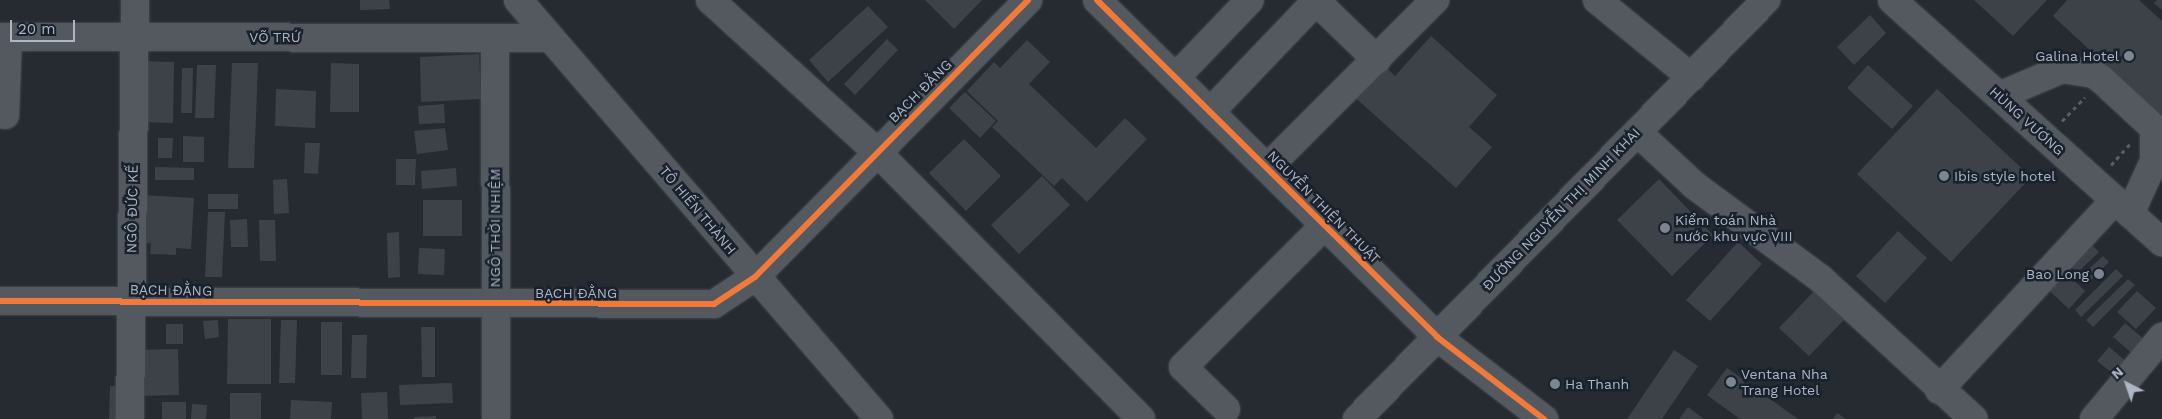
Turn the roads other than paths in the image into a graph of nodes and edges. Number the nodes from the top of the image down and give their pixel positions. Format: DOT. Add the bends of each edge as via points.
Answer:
graph roads {
  1 [pos="135,0"];
  2 [pos="518,0"];
  3 [pos="710,0"];
  4 [pos="1028,0"];
  5 [pos="1097,0"];
  6 [pos="1250,0"];
  7 [pos="1435,0"];
  8 [pos="1598,0"];
  9 [pos="1766,0"];
  10 [pos="1892,0"];
  11 [pos="1328,5"];
  12 [pos="4,37"];
  13 [pos="134,37"];
  14 [pos="495,38"];
  15 [pos="550,38"];
  16 [pos="1377,60"];
  17 [pos="1177,76"];
  18 [pos="1691,77"];
  19 [pos="1999,96"];
  20 [pos="1212,110"];
  21 [pos="4,115"];
  22 [pos="1637,132"];
  23 [pos="877,152"];
  24 [pos="1267,168"];
  25 [pos="2123,207"];
  26 [pos="1325,224"];
  27 [pos="2162,242"];
  28 [pos="755,277"];
  29 [pos="0,301"];
  30 [pos="131,302"];
  31 [pos="496,305"];
  32 [pos="1437,337"];
  33 [pos="2162,337"];
  34 [pos="1939,390"];
  35 [pos="1226,409"];
  36 [pos="130,419"];
  37 [pos="496,419"];
  38 [pos="879,419"];
  39 [pos="1141,419"];
  40 [pos="1357,419"];
  41 [pos="1544,419"];
  42 [pos="1974,419"];
  43 [pos="2094,419"];
  1 -- 13 [label="street, NGÔ ĐỨC KẾ"];
  2 -- 15 [label="street, TÔ HIẾN THÀNH"];
  3 -- 23 [label="street"];
  4 -- 23 [label="street, BẠCH ĐẰNG"];
  5 -- 17 [label="street, NGUYỄN THIỆN THUẬT"];
  6 -- 17 [label="street"];
  7 -- 16 [label="street"];
  8 -- 18 [label="street"];
  9 -- 18 [label="street, ĐƯỜNG NGUYỄN THỊ MINH KHAI"];
  10 -- 19 [label="street, HÙNG VƯƠNG"];
  11 -- 16 [label="street"];
  11 -- 20 [label="street"];
  12 -- 13 [label="street, VÕ TRỨ"];
  12 -- 21 [label="street"];
  13 -- 14 [label="street, VÕ TRỨ"];
  13 -- 30 [label="street, NGÔ ĐỨC KẾ"];
  14 -- 15 [label="street, VÕ TRỨ"];
  14 -- 31 [label="street, NGÔ THỜI NHIỆM"];
  15 -- 28 [label="street, TÔ HIẾN THÀNH"];
  16 -- 24 [label="street"];
  17 -- 20 [label="street, NGUYỄN THIỆN THUẬT"];
  18 -- 22 [label="street, ĐƯỜNG NGUYỄN THỊ MINH KHAI"];
  19 -- 25 [label="street, HÙNG VƯƠNG"];
  19 -- 25 [label="street" via="2062,69 2094,74 2102,80 2154,128 2154,161"];
  20 -- 24 [label="street, NGUYỄN THIỆN THUẬT"];
  22 -- 32 [label="street, ĐƯỜNG NGUYỄN THỊ MINH KHAI"];
  22 -- 34 [label="street" via="1694,185 1821,279"];
  23 -- 28 [label="street, BẠCH ĐẰNG"];
  23 -- 39 [label="street"];
  24 -- 26 [label="street, NGUYỄN THIỆN THUẬT"];
  25 -- 27 [label="street, HÙNG VƯƠNG"];
  25 -- 34 [label="street"];
  26 -- 32 [label="street, NGUYỄN THIỆN THUẬT"];
  26 -- 35 [label="street" via="1183,367"];
  28 -- 31 [label="street, BẠCH ĐẰNG" via="714,304"];
  28 -- 38 [label="street, TÔ HIẾN THÀNH"];
  29 -- 30 [label="street, BẠCH ĐẰNG"];
  30 -- 31 [label="street, BẠCH ĐẰNG"];
  30 -- 36 [label="street, NGÔ ĐỨC KẾ"];
  31 -- 37 [label="street, NGÔ THỜI NHIỆM"];
  32 -- 40 [label="street, ĐƯỜNG NGUYỄN THỊ MINH KHAI"];
  32 -- 41 [label="street, NGUYỄN THIỆN THUẬT"];
  33 -- 43 [label="street"];
  34 -- 42 [label="street"];
}
